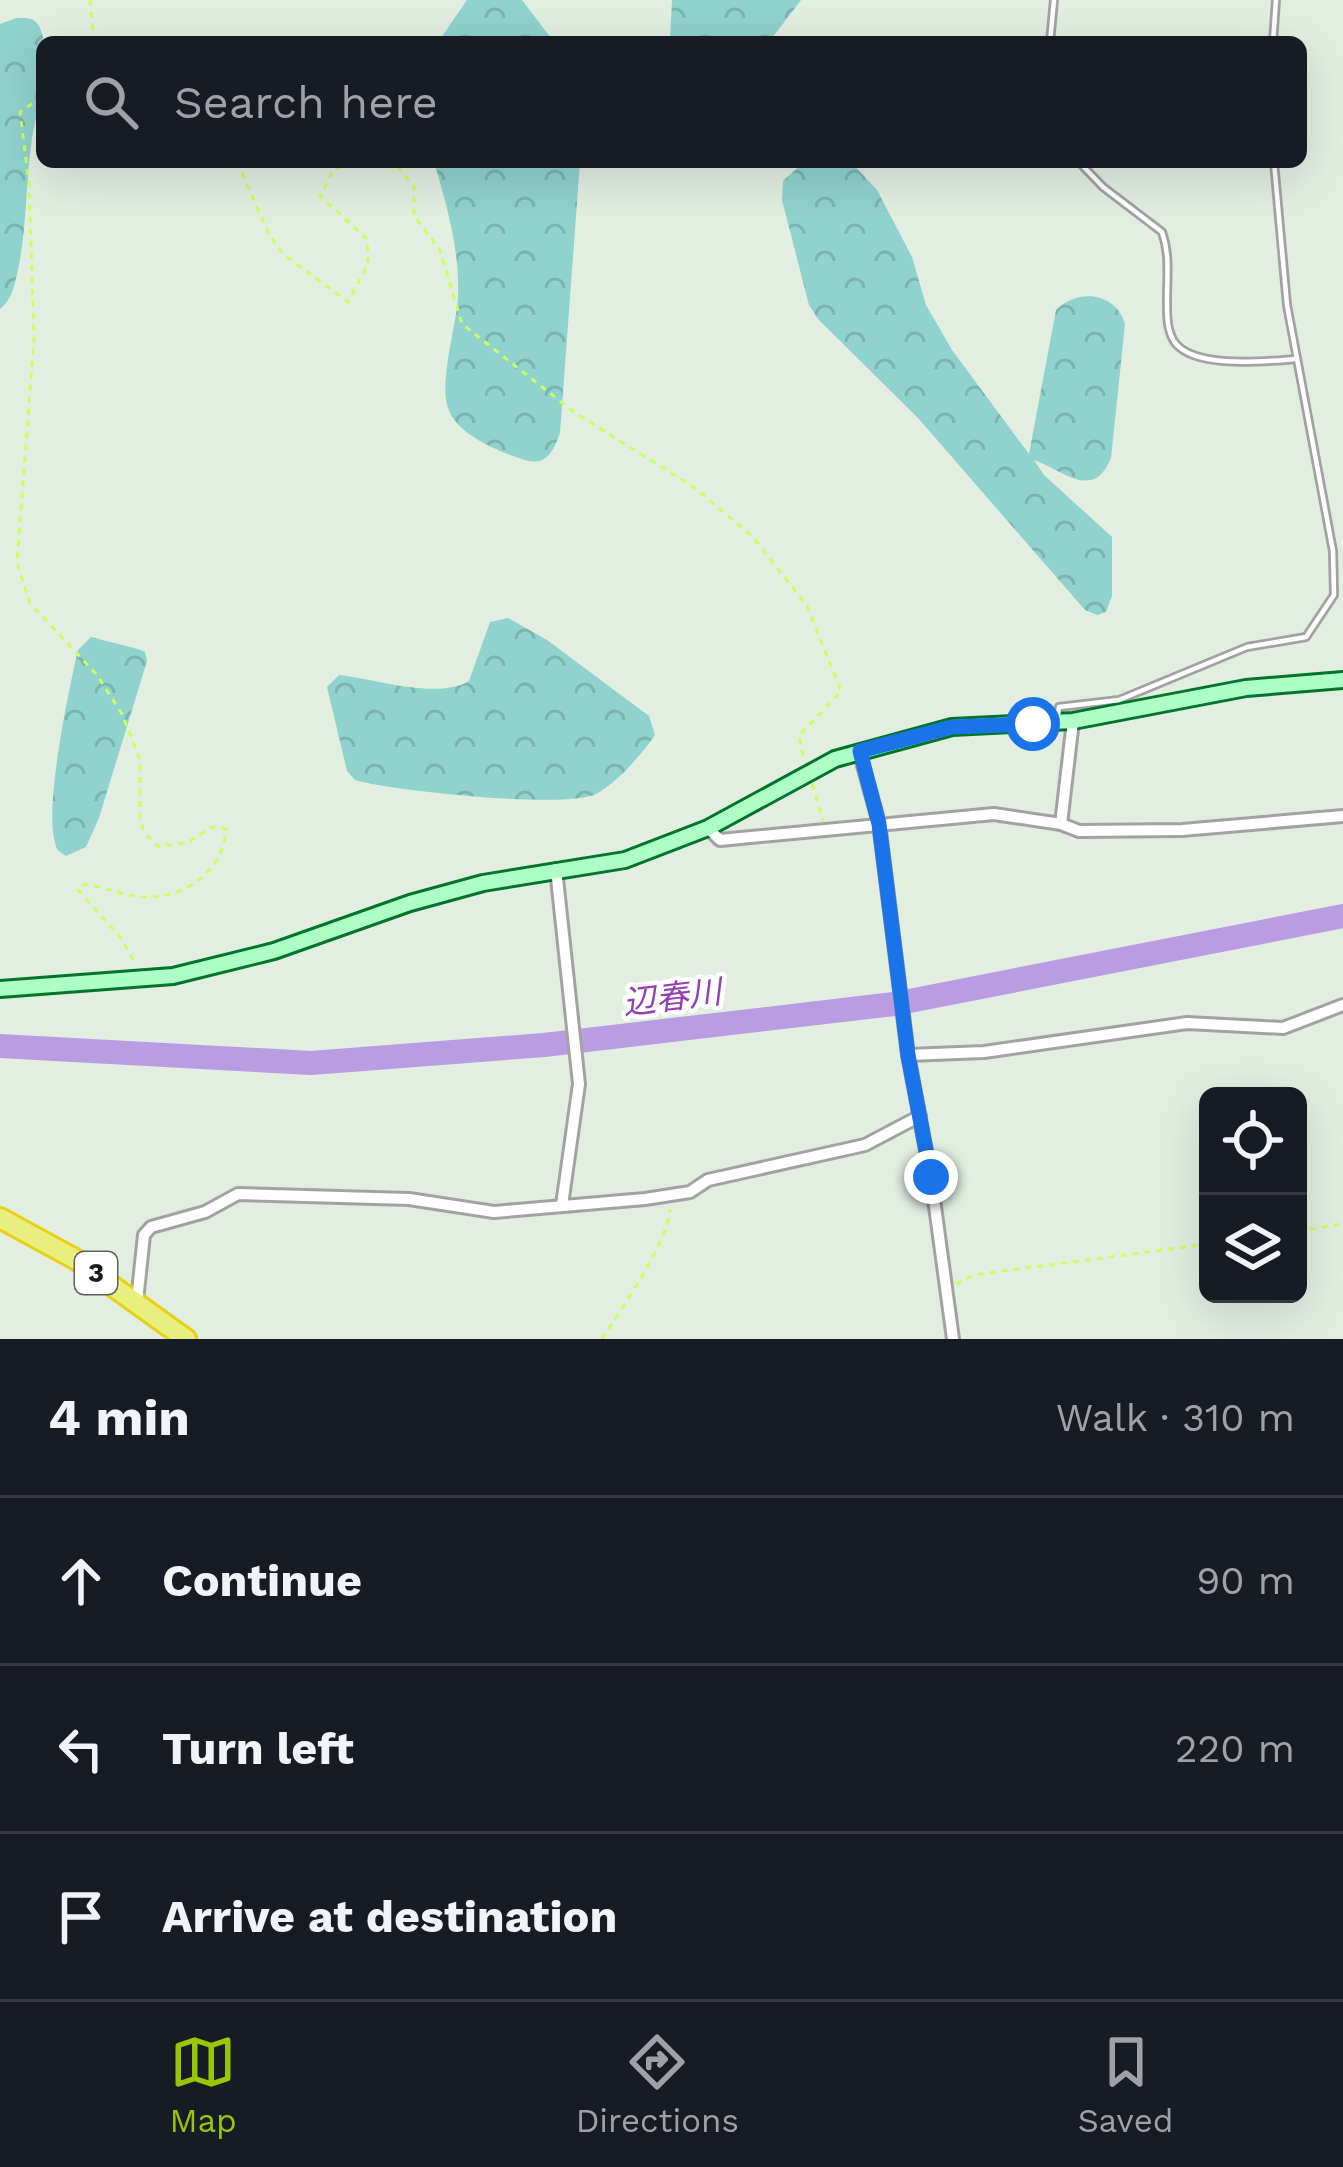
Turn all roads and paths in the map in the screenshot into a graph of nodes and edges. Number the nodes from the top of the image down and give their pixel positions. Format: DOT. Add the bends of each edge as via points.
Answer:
graph roads {
  1 [pos="90,0"];
  2 [pos="1054,0"];
  3 [pos="1276,0"];
  4 [pos="93,36"];
  5 [pos="1051,36"];
  6 [pos="1273,36"];
  7 [pos="36,101"];
  8 [pos="240,168"];
  9 [pos="340,168"];
  10 [pos="399,168"];
  11 [pos="1085,168"];
  12 [pos="1275,168"];
  13 [pos="1297,359"];
  14 [pos="1343,680"];
  15 [pos="1065,722"];
  16 [pos="860,751"];
  17 [pos="807,769"];
  18 [pos="1343,816"];
  19 [pos="879,824"];
  20 [pos="1061,824"];
  21 [pos="708,828"];
  22 [pos="825,829"];
  23 [pos="556,869"];
  24 [pos="130,982"];
  25 [pos="0,989"];
  26 [pos="1343,1005"];
  27 [pos="908,1055"];
  28 [pos="920,1116"];
  29 [pos="672,1196"];
  30 [pos="562,1205"];
  31 [pos="0,1218"];
  32 [pos="1343,1224"];
  33 [pos="1307,1230"];
  34 [pos="1199,1245"];
  35 [pos="946,1289"];
  36 [pos="136,1301"];
  37 [pos="186,1339"];
  38 [pos="602,1339"];
  39 [pos="953,1339"];
  1 -- 4 [label="path"];
  2 -- 5 [label="lane"];
  3 -- 6 [label="lane"];
  7 -- 24 [label="path" via="20,112 34,338 17,562 30,603 122,714 140,760 144,832 157,846 226,829 216,868 191,884 154,898 85,884 78,890 128,951 135,964"];
  8 -- 9 [label="path" via="283,254 348,302 368,264 367,239 320,196"];
  10 -- 17 [label="path" via="414,186 414,216 440,250 462,324 574,412 695,488 753,537 807,606 841,691 799,736"];
  11 -- 13 [label="lane" via="1162,232 1168,325 1177,345 1224,361"];
  12 -- 13 [label="lane"];
  13 -- 15 [label="lane" via="1334,595 1306,637 1247,647 1119,700 1059,707"];
  14 -- 15 [label="street" via="1246,688"];
  15 -- 16 [label="street" via="952,727"];
  15 -- 20 [label="street"];
  16 -- 17 [label="street"];
  16 -- 19 [label="street"];
  17 -- 21 [label="street"];
  17 -- 22 [label="path"];
  18 -- 20 [label="street" via="1182,830 1079,831"];
  19 -- 20 [label="street" via="994,814"];
  19 -- 22 [label="street"];
  19 -- 27 [label="street"];
  21 -- 22 [label="street" via="720,840"];
  21 -- 23 [label="street" via="625,860"];
  23 -- 24 [label="street" via="410,903 274,951"];
  23 -- 30 [label="street" via="579,1068"];
  24 -- 25 [label="street"];
  26 -- 27 [label="street" via="1283,1028 1187,1023"];
  27 -- 28 [label="street"];
  28 -- 29 [label="street" via="865,1144 708,1180"];
  28 -- 35 [label="street"];
  29 -- 30 [label="street"];
  29 -- 38 [label="path" via="669,1224"];
  30 -- 36 [label="street" via="494,1212 409,1199 238,1193 144,1234"];
  31 -- 36 [label="highway, 3"];
  32 -- 33 [label="path"];
  34 -- 35 [label="path" via="973,1275"];
  35 -- 39 [label="street"];
  36 -- 37 [label="highway, 3"];
}
